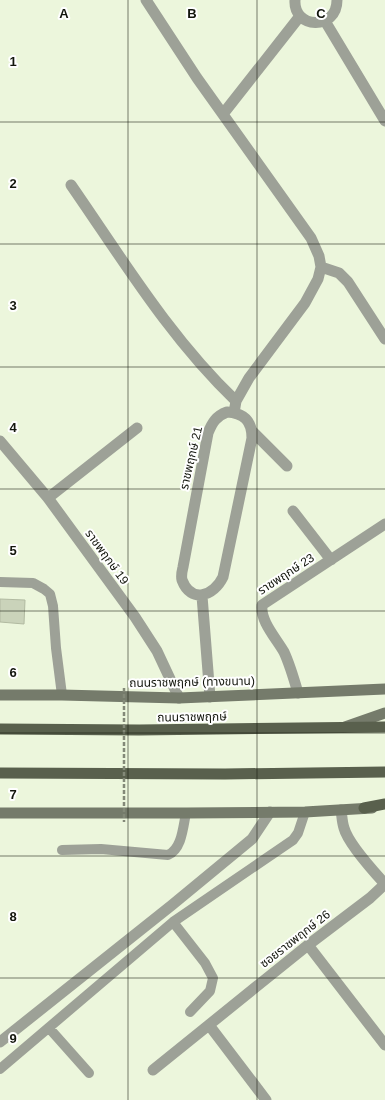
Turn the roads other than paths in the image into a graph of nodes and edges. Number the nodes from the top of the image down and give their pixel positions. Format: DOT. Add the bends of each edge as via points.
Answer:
graph roads {
  1 [pos="146,0"];
  2 [pos="295,0"];
  3 [pos="336,0"];
  4 [pos="300,16"];
  5 [pos="325,20"];
  6 [pos="223,114"];
  7 [pos="385,121"];
  8 [pos="71,185"];
  9 [pos="321,266"];
  10 [pos="385,339"];
  11 [pos="236,401"];
  12 [pos="234,412"];
  13 [pos="137,428"];
  14 [pos="252,431"];
  15 [pos="0,441"];
  16 [pos="287,466"];
  17 [pos="48,498"];
  18 [pos="293,511"];
  19 [pos="385,524"];
  20 [pos="331,560"];
  21 [pos="0,582"];
  22 [pos="202,596"];
  23 [pos="385,688"];
  24 [pos="298,693"];
  25 [pos="0,695"];
  26 [pos="62,695"];
  27 [pos="210,697"];
  28 [pos="179,698"];
  29 [pos="385,713"];
  30 [pos="385,727"];
  31 [pos="340,728"];
  32 [pos="0,729"];
  33 [pos="385,772"];
  34 [pos="0,773"];
  35 [pos="385,804"];
  36 [pos="385,807"];
  37 [pos="364,808"];
  38 [pos="341,810"];
  39 [pos="270,812"];
  40 [pos="305,812"];
  41 [pos="0,813"];
  42 [pos="186,813"];
  43 [pos="62,850"];
  44 [pos="385,884"];
  45 [pos="173,922"];
  46 [pos="308,945"];
  47 [pos="190,1012"];
  48 [pos="209,1024"];
  49 [pos="49,1028"];
  50 [pos="0,1042"];
  51 [pos="385,1045"];
  52 [pos="0,1069"];
  53 [pos="153,1070"];
  54 [pos="89,1074"];
  55 [pos="266,1100"];
  1 -- 6 [label="street"];
  2 -- 4 [label="street" via="296,10"];
  3 -- 5 [label="street" via="334,13"];
  4 -- 5 [label="street" via="312,22 319,23"];
  4 -- 6 [label="street"];
  5 -- 7 [label="street"];
  6 -- 9 [label="street" via="311,238"];
  8 -- 11 [label="street" via="160,314 214,380"];
  9 -- 10 [label="street" via="339,274 348,282"];
  9 -- 11 [label="street" via="318,279 305,304 249,378"];
  11 -- 12 [label="street"];
  12 -- 14 [label="street" via="246,419"];
  12 -- 22 [label="street, ราชพฤกษ์ 21" via="227,412 216,418 208,433 183,567 182,579 186,587 193,594"];
  13 -- 17 [label="street"];
  14 -- 16 [label="street"];
  14 -- 22 [label="street" via="222,577 219,585"];
  15 -- 17 [label="street, ราชพฤกษ์ 19"];
  17 -- 28 [label="street, ราชพฤกษ์ 19" via="157,651"];
  18 -- 20 [label="street"];
  19 -- 20 [label="street, ราชพฤกษ์ 23"];
  20 -- 24 [label="street, ราชพฤกษ์ 23" via="262,605 264,619 284,652"];
  21 -- 26 [label="lane" via="33,583 50,594"];
  22 -- 27 [label="street"];
  23 -- 24 [label="main road, ถนนราชพฤกษ์ (ทางขนาน)"];
  24 -- 27 [label="main road, ถนนราชพฤกษ์ (ทางขนาน)"];
  25 -- 26 [label="main road, ถนนราชพฤกษ์ (ทางขนาน)"];
  26 -- 28 [label="main road, ถนนราชพฤกษ์ (ทางขนาน)"];
  27 -- 28 [label="main road, ถนนราชพฤกษ์ (ทางขนาน)"];
  29 -- 31 [label="main road"];
  30 -- 31 [label="main road, ถนนราชพฤกษ์"];
  31 -- 32 [label="main road, ถนนราชพฤกษ์"];
  33 -- 34 [label="main road"];
  35 -- 37 [label="main road"];
  36 -- 37 [label="main road"];
  37 -- 38 [label="main road"];
  38 -- 40 [label="main road"];
  38 -- 44 [label="street, ซอยราชพฤกษ์ 26" via="348,838"];
  39 -- 40 [label="main road"];
  39 -- 42 [label="main road"];
  39 -- 50 [label="street" via="252,839"];
  40 -- 45 [label="lane" via="293,840"];
  41 -- 42 [label="main road"];
  42 -- 43 [label="lane" via="178,846 168,855 102,849"];
  44 -- 46 [label="street, ซอยราชพฤกษ์ 26"];
  45 -- 47 [label="lane" via="205,963 213,978 210,991"];
  45 -- 49 [label="lane"];
  46 -- 48 [label="street, ซอยราชพฤกษ์ 26"];
  46 -- 51 [label="street"];
  48 -- 53 [label="street, ซอยราชพฤกษ์ 26"];
  48 -- 55 [label="street"];
  49 -- 52 [label="lane"];
  49 -- 54 [label="lane"];
}
